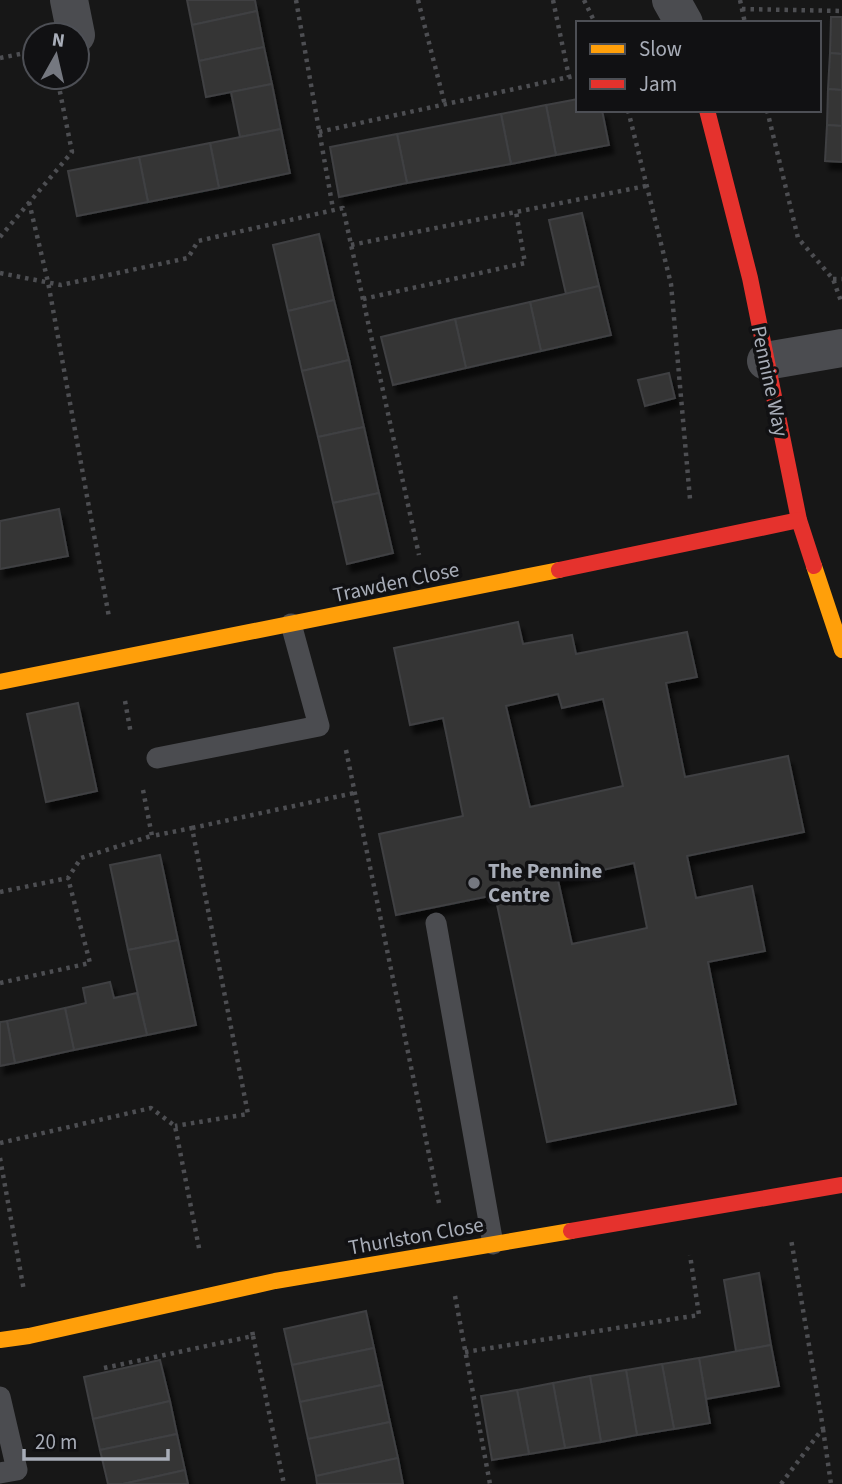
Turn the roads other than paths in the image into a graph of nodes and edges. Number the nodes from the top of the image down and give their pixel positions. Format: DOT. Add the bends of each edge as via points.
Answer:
graph roads {
  1 [pos="69,0"];
  2 [pos="671,0"];
  3 [pos="73,21"];
  4 [pos="683,21"];
  5 [pos="708,112"];
  6 [pos="842,348"];
  7 [pos="766,361"];
  8 [pos="799,520"];
  9 [pos="291,624"];
  10 [pos="842,650"];
  11 [pos="0,681"];
  12 [pos="157,758"];
  13 [pos="436,923"];
  14 [pos="842,1185"];
  15 [pos="494,1244"];
  16 [pos="0,1340"];
  17 [pos="0,1397"];
  18 [pos="0,1473"];
  1 -- 3 [label="street"];
  2 -- 4 [label="street"];
  5 -- 7 [label="street, Pennine Way"];
  6 -- 7 [label="street"];
  7 -- 8 [label="street, Pennine Way"];
  8 -- 9 [label="street, Trawden Close"];
  8 -- 10 [label="street, Pennine Way"];
  9 -- 11 [label="street, Trawden Close"];
  9 -- 12 [label="lane" via="319,726"];
  13 -- 15 [label="lane"];
  14 -- 15 [label="street, Thurlston Close"];
  15 -- 16 [label="street, Thurlston Close" via="275,1281"];
  17 -- 18 [label="lane" via="17,1469"];
}
